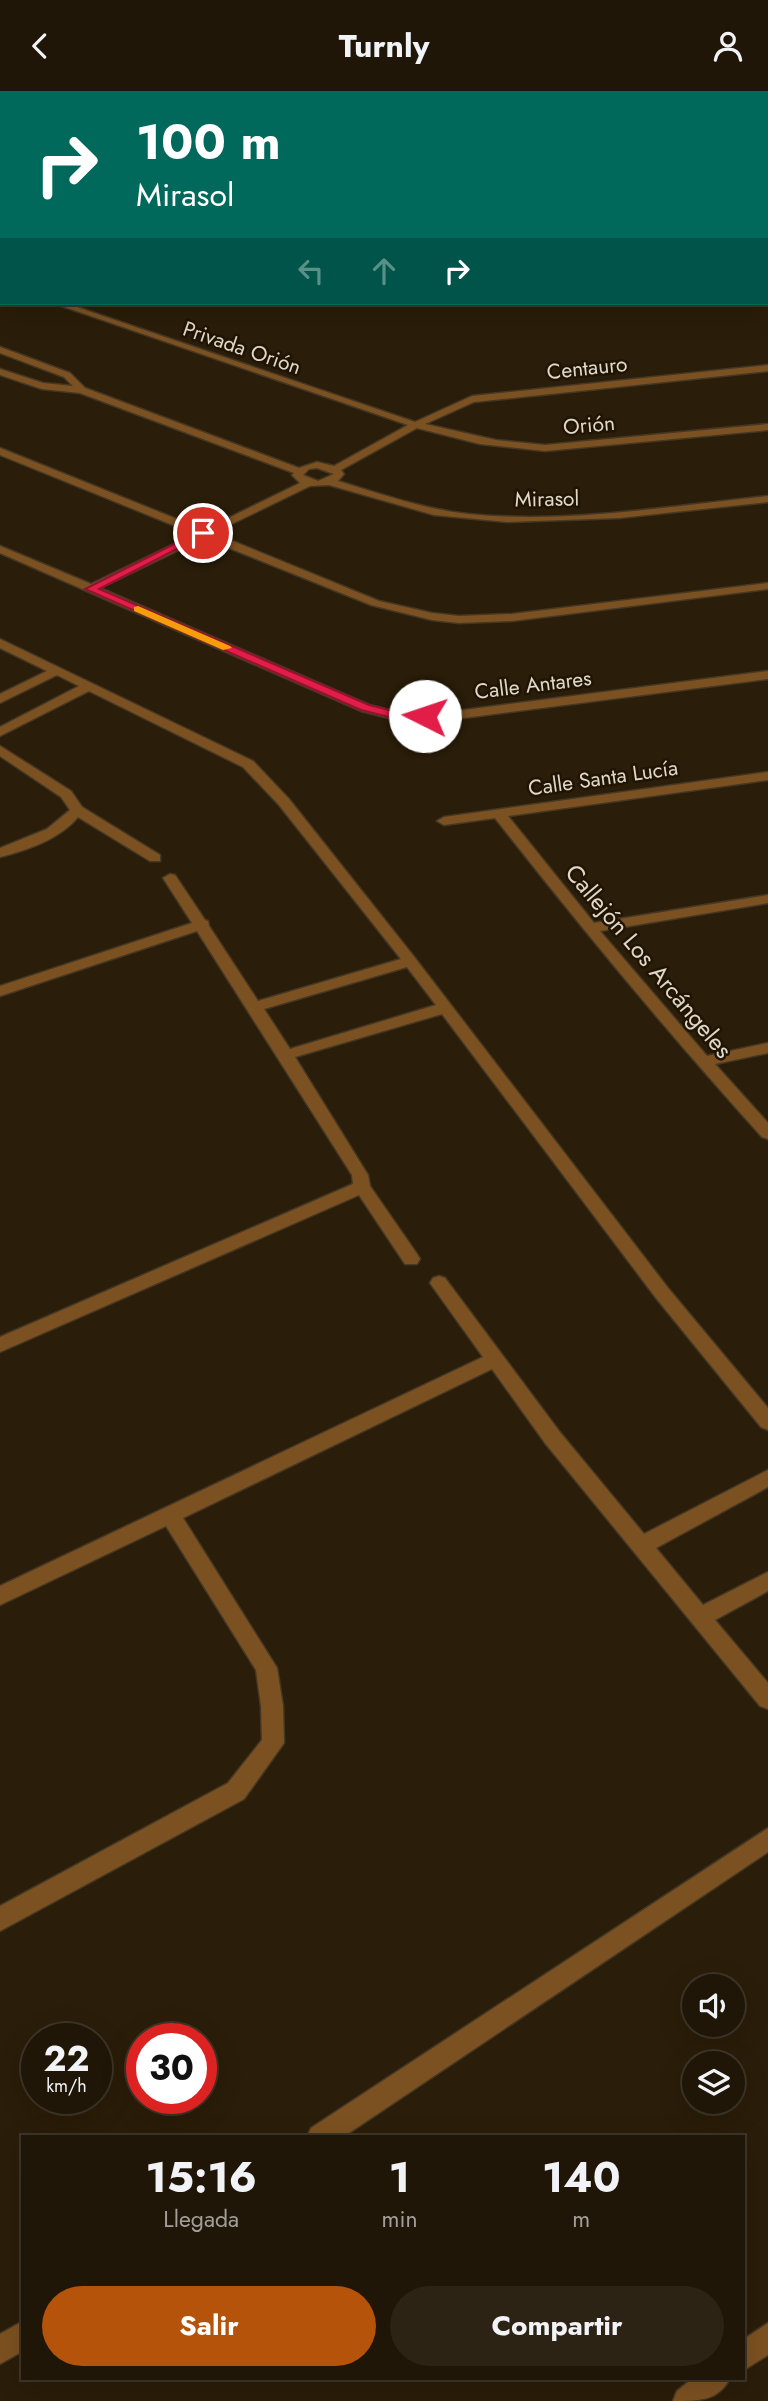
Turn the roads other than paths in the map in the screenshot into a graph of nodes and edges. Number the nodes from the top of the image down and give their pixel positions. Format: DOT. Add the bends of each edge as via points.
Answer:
graph roads {
  1 [pos="63,305"];
  2 [pos="0,350"];
  3 [pos="768,368"];
  4 [pos="0,372"];
  5 [pos="82,390"];
  6 [pos="416,425"];
  7 [pos="768,427"];
  8 [pos="0,451"];
  9 [pos="335,469"];
  10 [pos="299,471"];
  11 [pos="330,482"];
  12 [pos="308,483"];
  13 [pos="768,499"];
  14 [pos="203,533"];
  15 [pos="0,549"];
  16 [pos="768,586"];
  17 [pos="90,589"];
  18 [pos="0,643"];
  19 [pos="58,670"];
  20 [pos="768,675"];
  21 [pos="89,685"];
  22 [pos="0,699"];
  23 [pos="0,732"];
  24 [pos="0,750"];
  25 [pos="768,776"];
  26 [pos="77,810"];
  27 [pos="499,814"];
  28 [pos="444,821"];
  29 [pos="0,853"];
  30 [pos="155,858"];
  31 [pos="170,878"];
  32 [pos="768,899"];
  33 [pos="203,924"];
  34 [pos="589,928"];
  35 [pos="410,961"];
  36 [pos="0,991"];
  37 [pos="255,1007"];
  38 [pos="444,1008"];
  39 [pos="768,1048"];
  40 [pos="286,1055"];
  41 [pos="702,1062"];
  42 [pos="768,1133"];
  43 [pos="362,1187"];
  44 [pos="411,1259"];
  45 [pos="439,1283"];
  46 [pos="0,1345"];
  47 [pos="495,1359"];
  48 [pos="768,1422"];
  49 [pos="768,1478"];
  50 [pos="169,1513"];
  51 [pos="642,1545"];
  52 [pos="768,1581"];
  53 [pos="0,1596"];
  54 [pos="701,1617"];
  55 [pos="768,1699"];
  56 [pos="768,1839"];
  57 [pos="0,1919"];
  58 [pos="323,2135"];
  59 [pos="21,2336"];
  60 [pos="768,2337"];
  61 [pos="0,2350"];
  62 [pos="745,2355"];
  63 [pos="713,2380"];
  64 [pos="687,2401"];
  1 -- 6 [label="street, Privada Orión"];
  2 -- 5 [label="street" via="67,375"];
  3 -- 6 [label="street, Centauro" via="482,397"];
  4 -- 5 [label="street" via="42,386"];
  5 -- 10 [label="street"];
  6 -- 7 [label="street, Orión" via="476,442 545,448"];
  6 -- 9 [label="street, Centauro"];
  8 -- 14 [label="street"];
  9 -- 10 [label="street" via="317,465"];
  9 -- 11 [label="street" via="339,474"];
  10 -- 12 [label="street" via="297,475"];
  11 -- 12 [label="street, Mirasol"];
  11 -- 13 [label="street, Mirasol" via="417,508 525,520"];
  12 -- 14 [label="street"];
  14 -- 16 [label="street" via="375,603 440,620 517,617"];
  14 -- 17 [label="street"];
  15 -- 17 [label="street, Calle Antares"];
  17 -- 20 [label="street, Calle Antares" via="365,708 393,715 456,715"];
  18 -- 19 [label="street"];
  19 -- 21 [label="street"];
  19 -- 22 [label="street"];
  21 -- 23 [label="street"];
  21 -- 35 [label="street" via="248,764 284,802"];
  24 -- 26 [label="street" via="66,795"];
  25 -- 27 [label="street, Calle Santa Lucía"];
  26 -- 29 [label="street" via="58,829"];
  26 -- 30 [label="street"];
  27 -- 28 [label="street, Calle Santa Lucía"];
  27 -- 34 [label="street, Callejón Los Arcángeles"];
  31 -- 33 [label="street"];
  32 -- 34 [label="street"];
  33 -- 36 [label="street"];
  33 -- 37 [label="street"];
  34 -- 41 [label="street, Callejón Los Arcángeles"];
  35 -- 37 [label="street"];
  35 -- 38 [label="street"];
  37 -- 40 [label="street"];
  38 -- 40 [label="street"];
  38 -- 48 [label="street" via="662,1293"];
  39 -- 41 [label="street"];
  40 -- 43 [label="street" via="360,1175"];
  41 -- 42 [label="street, Callejón Los Arcángeles"];
  43 -- 44 [label="street"];
  43 -- 46 [label="street"];
  45 -- 47 [label="street"];
  47 -- 50 [label="street"];
  47 -- 51 [label="street" via="552,1437"];
  49 -- 51 [label="street"];
  50 -- 53 [label="street"];
  50 -- 57 [label="street" via="266,1668 273,1743 236,1791"];
  51 -- 54 [label="street"];
  52 -- 54 [label="street"];
  54 -- 55 [label="street"];
  56 -- 58 [label="street"];
  59 -- 61 [label="street"];
  60 -- 62 [label="street"];
  63 -- 64 [label="street"];
}
